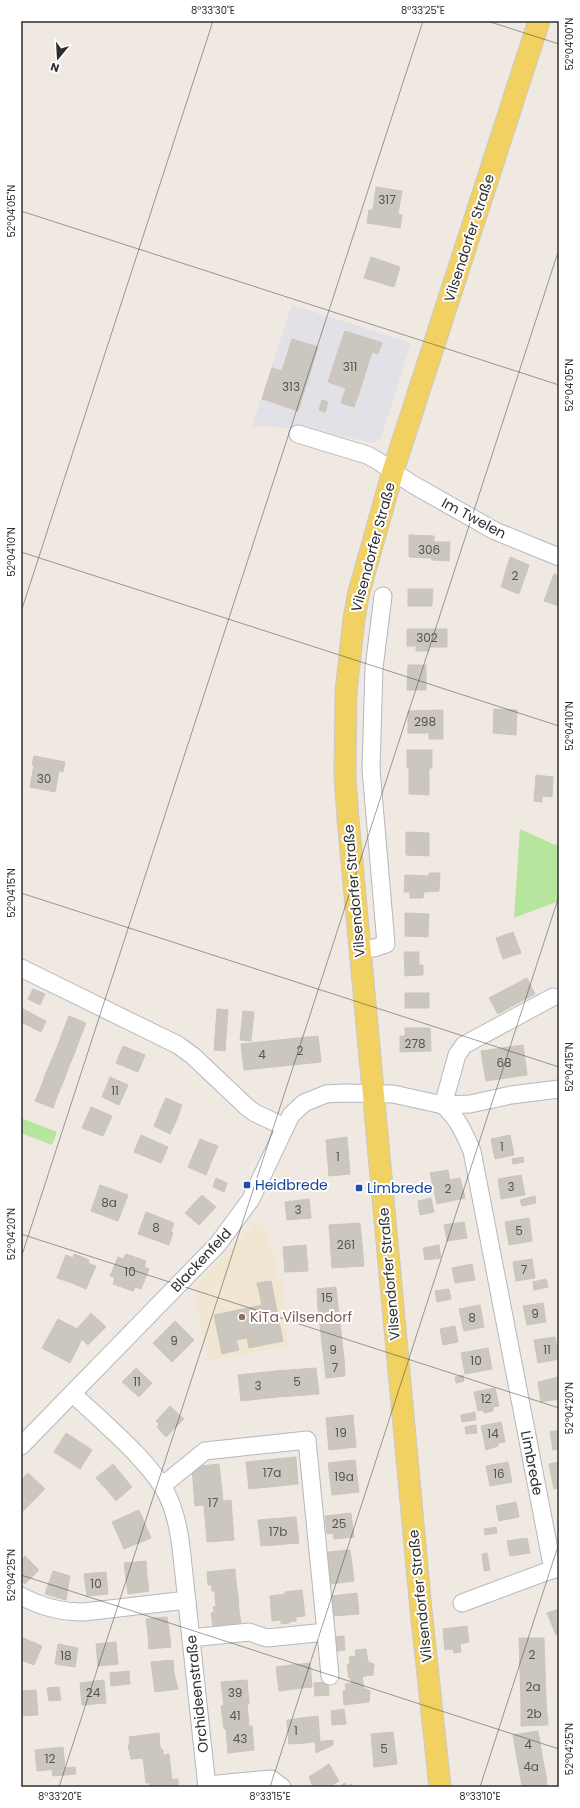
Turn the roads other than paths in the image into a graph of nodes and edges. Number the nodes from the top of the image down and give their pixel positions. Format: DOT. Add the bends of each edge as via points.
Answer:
graph roads {
  1 [pos="539,21"];
  2 [pos="298,434"];
  3 [pos="393,471"];
  4 [pos="559,557"];
  5 [pos="383,596"];
  6 [pos="348,666"];
  7 [pos="374,668"];
  8 [pos="359,949"];
  9 [pos="21,968"];
  10 [pos="553,997"];
  11 [pos="559,1089"];
  12 [pos="372,1093"];
  13 [pos="443,1105"];
  14 [pos="285,1127"];
  15 [pos="73,1394"];
  16 [pos="21,1446"];
  17 [pos="162,1486"];
  18 [pos="556,1569"];
  19 [pos="21,1596"];
  20 [pos="187,1600"];
  21 [pos="462,1603"];
  22 [pos="326,1632"];
  23 [pos="191,1638"];
  24 [pos="330,1676"];
  25 [pos="207,1786"];
  26 [pos="282,1787"];
  27 [pos="440,1787"];
  1 -- 3 [label="main road, Vilsendorfer Straße"];
  2 -- 3 [label="street, Im Twelen" via="367,455"];
  3 -- 4 [label="street, Im Twelen" via="495,531"];
  3 -- 6 [label="main road, Vilsendorfer Straße" via="359,592"];
  5 -- 7 [label="street"];
  6 -- 7 [label="street"];
  6 -- 8 [label="main road, Vilsendorfer Straße" via="345,776"];
  7 -- 8 [label="street" via="371,769 386,944"];
  8 -- 12 [label="main road, Vilsendorfer Straße"];
  9 -- 14 [label="street" via="178,1045 194,1056 248,1108"];
  10 -- 13 [label="street" via="464,1046 457,1055"];
  11 -- 13 [label="street" via="511,1094 470,1104"];
  12 -- 13 [label="street, Blackenfeld" via="404,1095"];
  12 -- 14 [label="street, Blackenfeld" via="337,1092 315,1098 298,1108"];
  12 -- 27 [label="main road, Vilsendorfer Straße"];
  13 -- 18 [label="street, Limbrede" via="454,1114 472,1151"];
  14 -- 15 [label="street, Blackenfeld" via="251,1199 218,1244"];
  15 -- 16 [label="street, Blackenfeld"];
  15 -- 17 [label="street, Orchideenstraße" via="153,1473"];
  17 -- 20 [label="street, Orchideenstraße" via="178,1524"];
  17 -- 22 [label="street" via="205,1451 307,1440"];
  18 -- 21 [label="street"];
  19 -- 20 [label="street" via="49,1608 71,1612"];
  20 -- 23 [label="street, Orchideenstraße"];
  22 -- 23 [label="street" via="267,1638 249,1632"];
  22 -- 24 [label="street"];
  23 -- 25 [label="street, Orchideenstraße"];
  25 -- 26 [label="street" via="271,1779"];
}
